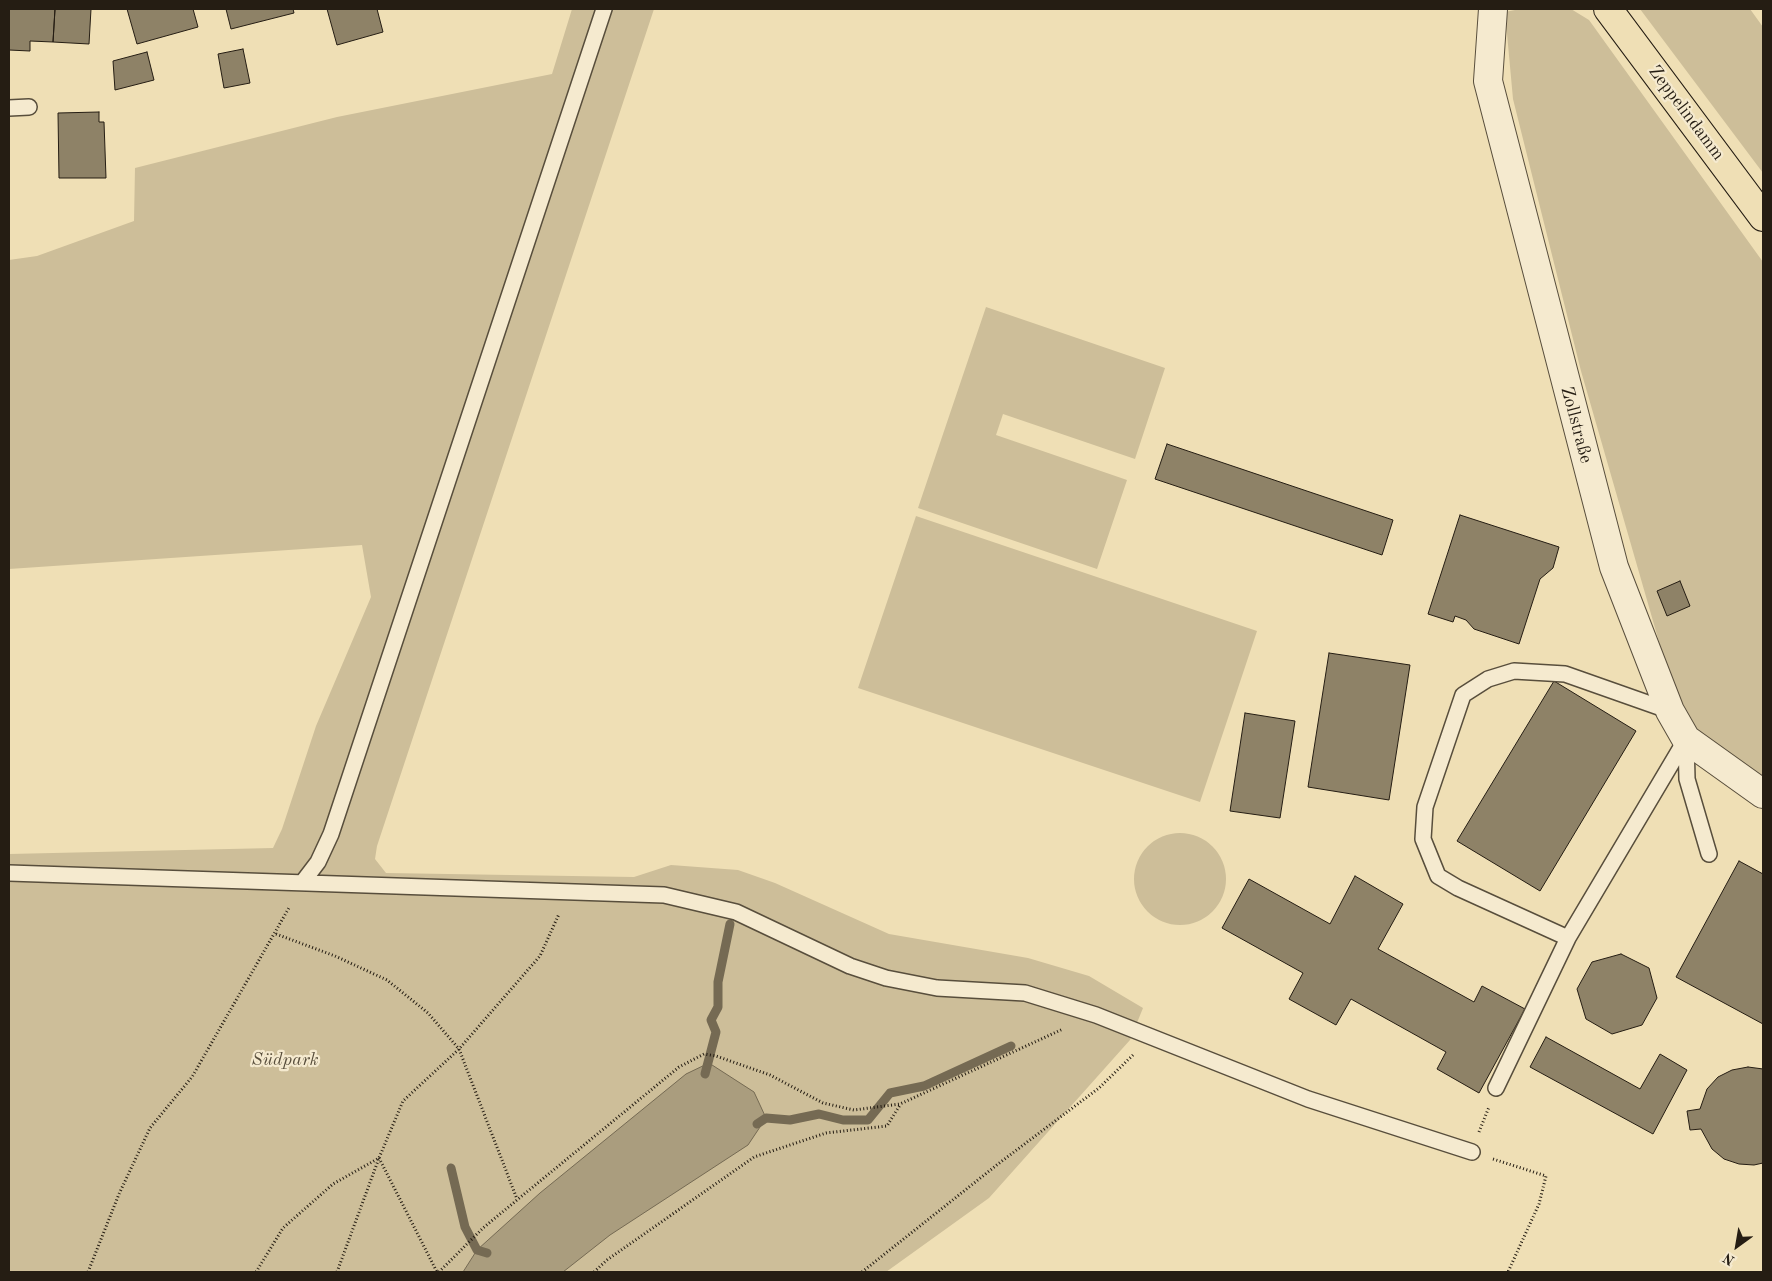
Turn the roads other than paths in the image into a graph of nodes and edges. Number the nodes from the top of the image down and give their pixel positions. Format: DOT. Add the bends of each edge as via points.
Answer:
graph roads {
  1 [pos="604,9"];
  2 [pos="1493,9"];
  3 [pos="1608,9"];
  4 [pos="29,107"];
  5 [pos="9,108"];
  6 [pos="1763,217"];
  7 [pos="1670,711"];
  8 [pos="1686,739"];
  9 [pos="1763,794"];
  10 [pos="1709,854"];
  11 [pos="9,873"];
  12 [pos="302,884"];
  13 [pos="1568,938"];
  14 [pos="1496,1088"];
  15 [pos="1472,1152"];
  1 -- 12 [label="lane" via="331,834 318,862"];
  2 -- 7 [label="street, Zollstraße" via="1488,81 1495,110 1614,567"];
  3 -- 6 [label="main road, Zeppelindamm"];
  4 -- 5 [label="lane"];
  7 -- 8 [label="street, Zollstraße"];
  7 -- 13 [label="lane" via="1565,674 1514,671 1488,679 1463,695 1425,807 1423,839 1438,876"];
  8 -- 9 [label="street, Zollstraße"];
  8 -- 10 [label="lane" via="1687,779"];
  8 -- 13 [label="lane"];
  11 -- 12 [label="lane"];
  12 -- 15 [label="lane" via="664,895 736,912 850,966 886,978 937,988 1025,993 1096,1015 1308,1099"];
  13 -- 14 [label="lane"];
}
